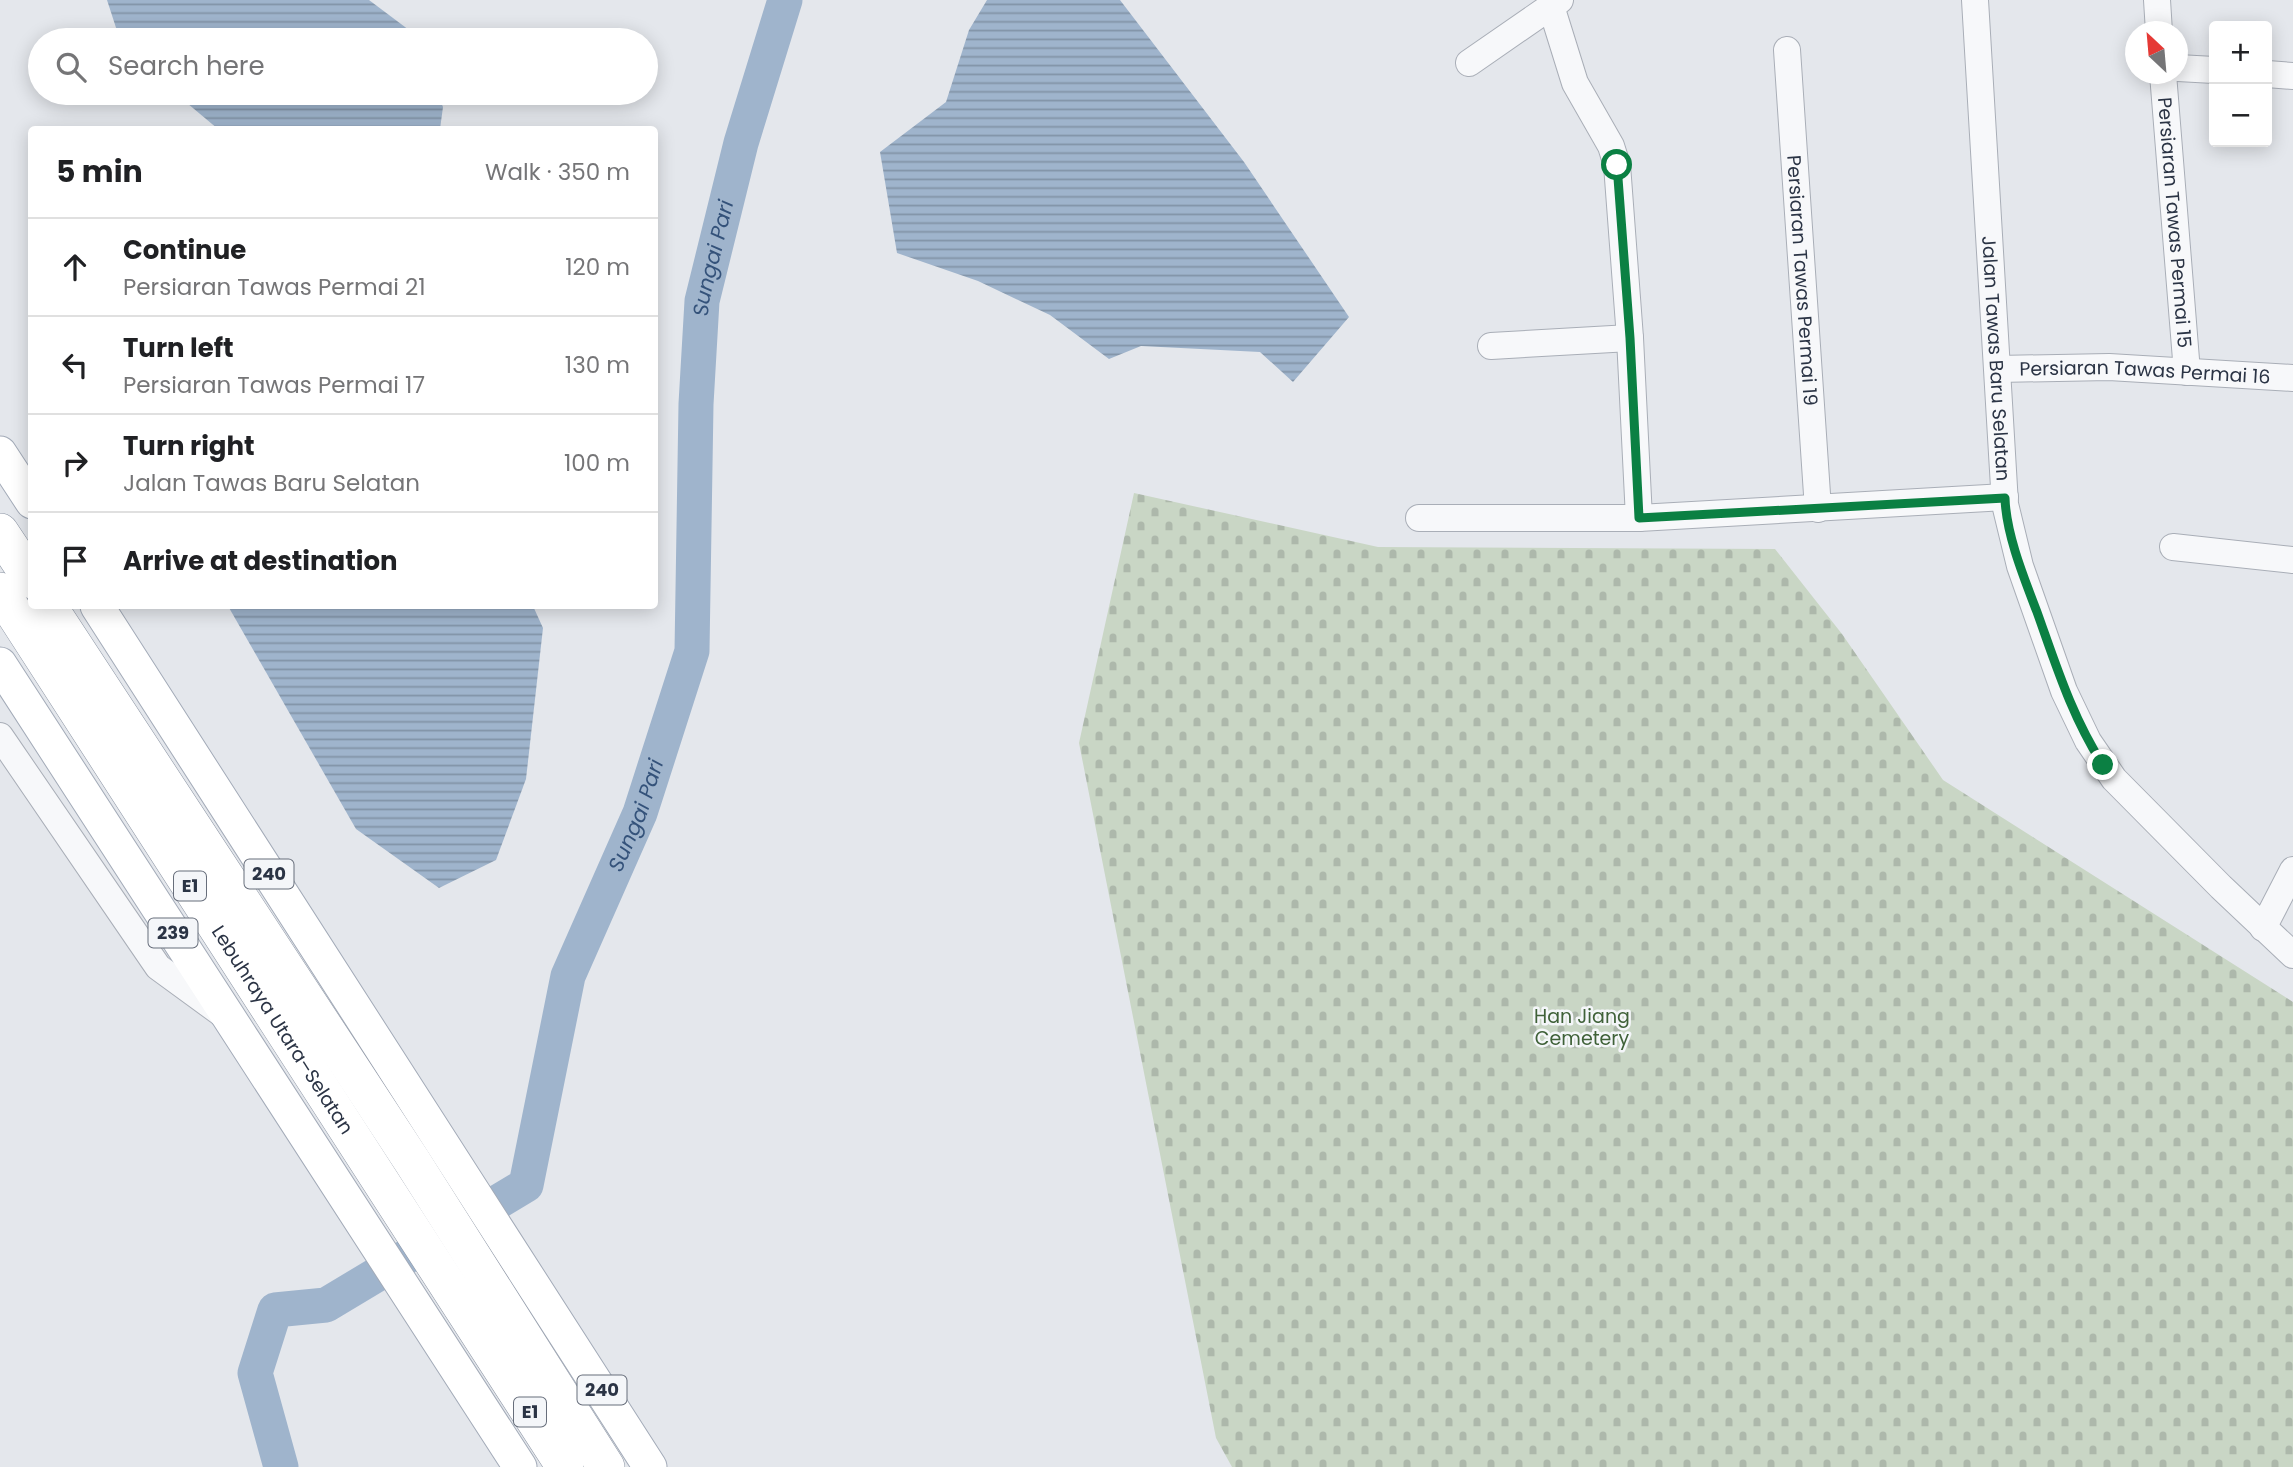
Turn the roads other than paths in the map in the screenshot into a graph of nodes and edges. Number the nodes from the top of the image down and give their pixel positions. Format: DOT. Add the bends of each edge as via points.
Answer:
graph roads {
  1 [pos="1975,0"];
  2 [pos="2157,0"];
  3 [pos="1555,3"];
  4 [pos="2158,21"];
  5 [pos="1787,50"];
  6 [pos="1469,63"];
  7 [pos="2188,69"];
  8 [pos="2209,71"];
  9 [pos="2272,74"];
  10 [pos="2293,76"];
  11 [pos="2164,84"];
  12 [pos="1630,338"];
  13 [pos="1491,346"];
  14 [pos="1998,369"];
  15 [pos="2187,372"];
  16 [pos="2293,378"];
  17 [pos="0,453"];
  18 [pos="28,496"];
  19 [pos="2005,498"];
  20 [pos="1818,509"];
  21 [pos="1419,518"];
  22 [pos="1639,518"];
  23 [pos="0,532"];
  24 [pos="2173,547"];
  25 [pos="2293,560"];
  26 [pos="28,574"];
  27 [pos="0,591"];
  28 [pos="50,609"];
  29 [pos="99,609"];
  30 [pos="0,664"];
  31 [pos="0,702"];
  32 [pos="0,736"];
  33 [pos="122,853"];
  34 [pos="2293,870"];
  35 [pos="2263,928"];
  36 [pos="2293,955"];
  37 [pos="228,1019"];
  38 [pos="520,1467"];
  39 [pos="565,1467"];
  40 [pos="606,1467"];
  41 [pos="650,1467"];
  1 -- 14 [label="street, Jalan Tawas Baru Selatan"];
  2 -- 4 [label="street"];
  3 -- 6 [label="street"];
  3 -- 12 [label="street" via="1562,47 1575,83 1617,165"];
  5 -- 20 [label="street, Persiaran Tawas Permai 19"];
  7 -- 8 [label="street"];
  9 -- 10 [label="street"];
  11 -- 15 [label="street, Persiaran Tawas Permai 15"];
  12 -- 13 [label="street"];
  12 -- 22 [label="street"];
  14 -- 15 [label="street, Persiaran Tawas Permai 16" via="2109,367"];
  14 -- 19 [label="street, Jalan Tawas Baru Selatan"];
  15 -- 16 [label="street, Persiaran Tawas Permai 16"];
  17 -- 18 [label="main road"];
  19 -- 20 [label="street"];
  19 -- 35 [label="street, Jalan Tawas Baru Selatan" via="2020,566 2064,691 2088,741 2114,779"];
  20 -- 22 [label="street"];
  21 -- 22 [label="street"];
  23 -- 26 [label="highway"];
  24 -- 25 [label="street"];
  27 -- 39 [label="highway, Lebuhraya Utara–Selatan / E1"];
  28 -- 40 [label="highway, Lebuhraya Utara–Selatan / E1" via="412,1161"];
  29 -- 41 [label="main road, 240"];
  30 -- 33 [label="main road, 239"];
  31 -- 33 [label="main road" via="57,785"];
  32 -- 37 [label="street" via="158,967"];
  33 -- 37 [label="main road, 239"];
  34 -- 35 [label="street"];
  35 -- 36 [label="street, Jalan Tawas Baru Selatan"];
  37 -- 38 [label="main road, 239"];
}
